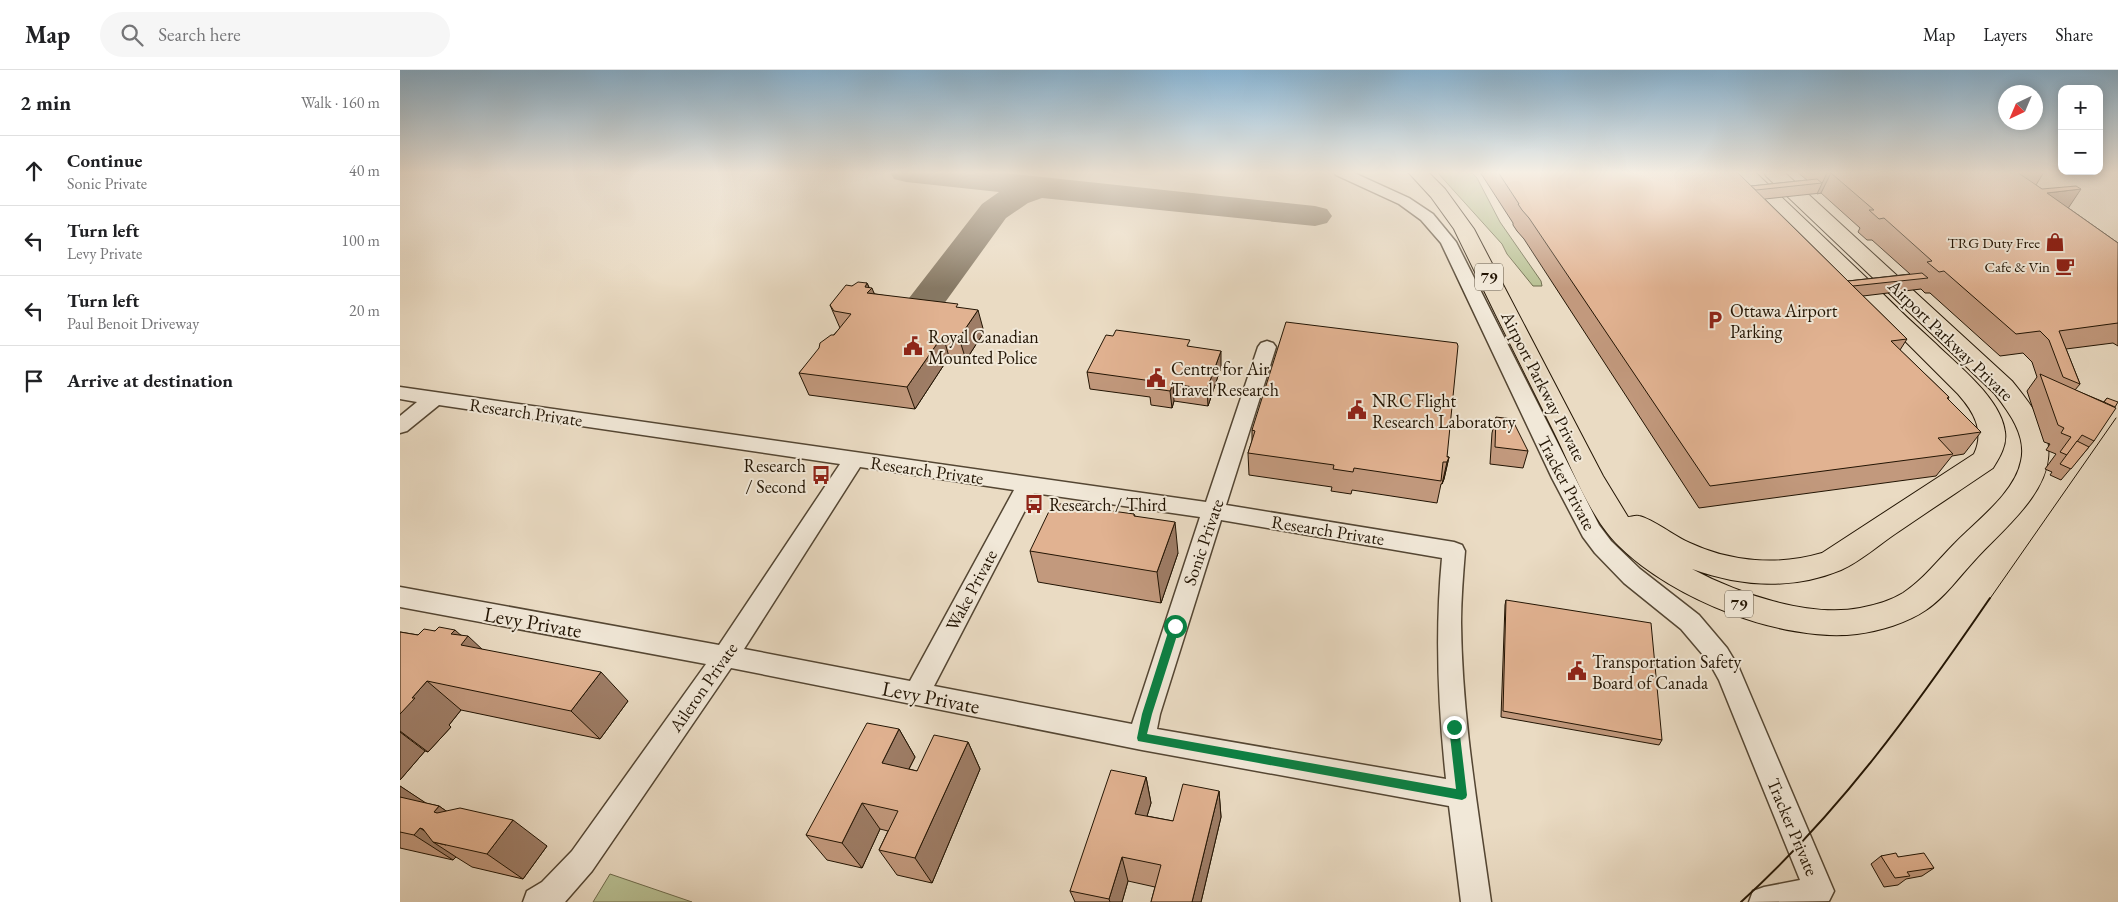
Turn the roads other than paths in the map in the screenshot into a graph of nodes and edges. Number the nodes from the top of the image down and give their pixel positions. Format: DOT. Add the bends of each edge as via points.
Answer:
graph roads {
  1 [pos="1418,211"];
  2 [pos="1451,211"];
  3 [pos="1785,211"];
  4 [pos="1815,211"];
  5 [pos="1267,347"];
  6 [pos="400,393"];
  7 [pos="434,398"];
  8 [pos="400,426"];
  9 [pos="854,460"];
  10 [pos="1589,476"];
  11 [pos="1027,485"];
  12 [pos="1214,511"];
  13 [pos="400,598"];
  14 [pos="725,657"];
  15 [pos="916,694"];
  16 [pos="1142,738"];
  17 [pos="1462,795"];
  18 [pos="538,902"];
  19 [pos="1476,902"];
  20 [pos="1764,902"];
  1 -- 20 [label="street, Tracker Private" via="1448,242 1591,531 1632,576 1690,622 1718,655 1730,676 1819,892"];
  2 -- 10 [label="highway, Airport Parkway Private / 79" via="1464,229"];
  3 -- 10 [label="highway, Airport Parkway Private / 79" via="1972,395 1991,424 1993,439 1984,461 1847,552 1816,568 1800,572 1764,573 1714,563 1665,544 1627,519"];
  4 -- 10 [label="highway, Airport Parkway Private / 79" via="2003,387 2022,412 2031,430 2035,460 2032,474 2015,498 1931,588 1906,606 1887,614 1843,622 1763,612 1729,601 1696,585 1647,555 1630,539 1609,513"];
  5 -- 12 [label="street, Sonic Private"];
  6 -- 7 [label="street, Research Private"];
  7 -- 8 [label="street"];
  7 -- 9 [label="street, Research Private"];
  9 -- 11 [label="street, Research Private"];
  9 -- 14 [label="street, Aileron Private"];
  11 -- 12 [label="street, Research Private"];
  11 -- 15 [label="street, Wake Private"];
  12 -- 16 [label="street, Sonic Private"];
  12 -- 17 [label="street, Research Private" via="1454,551 1449,621 1450,674"];
  13 -- 14 [label="street, Levy Private"];
  14 -- 15 [label="street, Levy Private"];
  14 -- 18 [label="street, Aileron Private" via="582,861 553,893"];
  15 -- 16 [label="street, Levy Private"];
  16 -- 17 [label="street, Levy Private"];
  17 -- 19 [label="street"];
}
